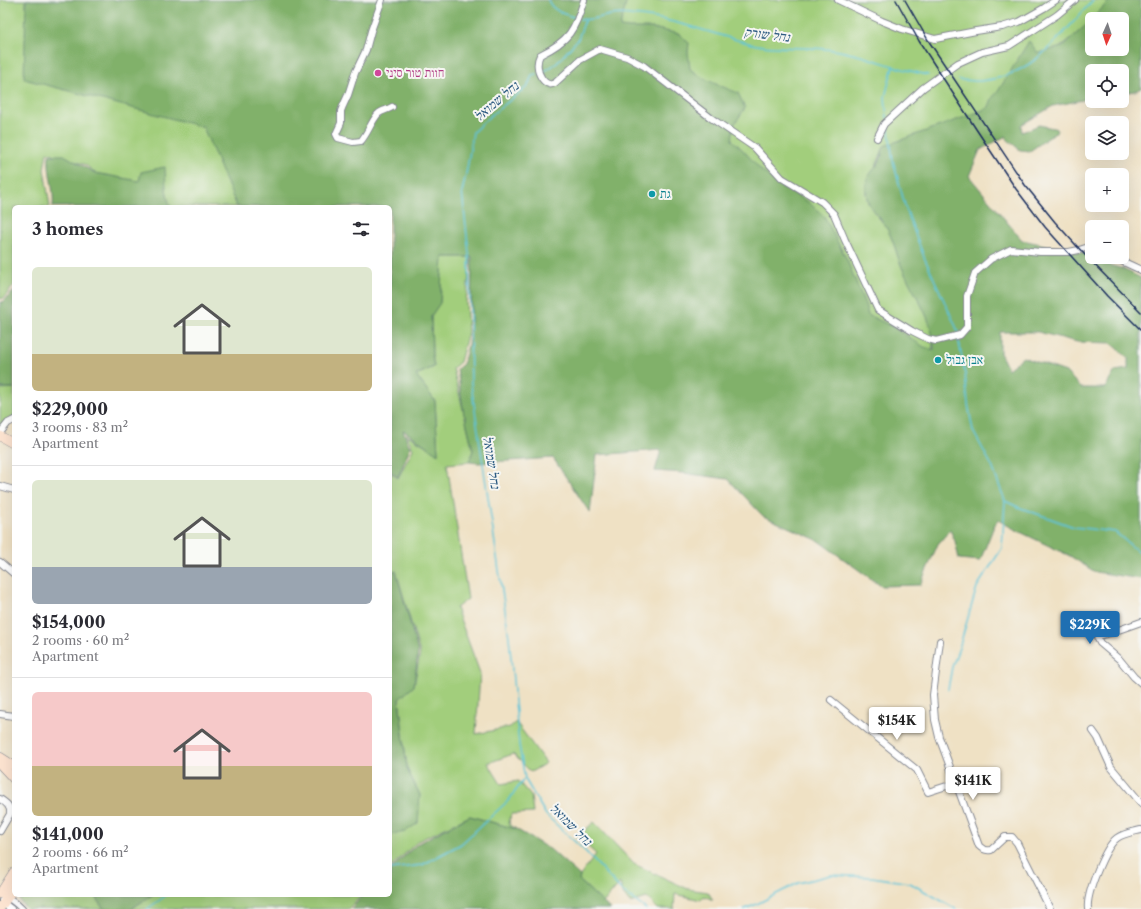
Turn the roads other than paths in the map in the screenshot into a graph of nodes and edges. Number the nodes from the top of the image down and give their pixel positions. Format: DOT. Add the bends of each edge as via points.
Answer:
graph roads {
  1 [pos="382,0"];
  2 [pos="584,0"];
  3 [pos="838,0"];
  4 [pos="1056,0"];
  5 [pos="1075,0"];
  6 [pos="392,107"];
  7 [pos="877,138"];
  8 [pos="1085,248"];
  9 [pos="1128,264"];
  10 [pos="1141,270"];
  11 [pos="12,421"];
  12 [pos="0,434"];
  13 [pos="12,443"];
  14 [pos="0,486"];
  15 [pos="12,489"];
  16 [pos="0,562"];
  17 [pos="12,572"];
  18 [pos="1141,622"];
  19 [pos="940,641"];
  20 [pos="1141,683"];
  21 [pos="831,700"];
  22 [pos="0,714"];
  23 [pos="12,716"];
  24 [pos="1093,731"];
  25 [pos="0,757"];
  26 [pos="0,764"];
  27 [pos="12,765"];
  28 [pos="12,777"];
  29 [pos="956,783"];
  30 [pos="0,799"];
  31 [pos="1141,803"];
  32 [pos="1141,830"];
  33 [pos="0,831"];
  34 [pos="12,876"];
  35 [pos="12,890"];
  36 [pos="2,899"];
  37 [pos="11,909"];
  38 [pos="22,909"];
  39 [pos="1050,909"];
  40 [pos="1088,909"];
  1 -- 6 [label="street" via="366,50 341,111 341,123 336,134 338,138 353,142 361,141 379,114"];
  2 -- 8 [label="street" via="574,29 566,38 540,55 538,69 542,79 550,85 555,83 580,60 600,49 627,57 644,66 754,148 782,178 822,202 834,214 878,310 917,334 936,341 960,336 967,327 967,296 975,274 991,259 1011,249 1069,252"];
  3 -- 4 [label="street" via="882,21 935,40 1019,22"];
  5 -- 7 [label="street" via="1057,15 1009,46 982,52 958,63 923,88 884,124"];
  9 -- 10 [label="street"];
  11 -- 12 [label="street"];
  12 -- 13 [label="street"];
  14 -- 15 [label="street"];
  16 -- 17 [label="street"];
  18 -- 20 [label="street" via="1096,638"];
  19 -- 29 [label="street" via="933,695 934,710 939,737"];
  21 -- 29 [label="street" via="917,770 928,792"];
  22 -- 23 [label="street"];
  24 -- 31 [label="street" via="1111,766"];
  25 -- 27 [label="street"];
  26 -- 28 [label="street"];
  29 -- 39 [label="street" via="979,846 988,851 1005,837 1012,836"];
  30 -- 33 [label="street" via="10,807 8,818"];
  32 -- 40 [label="street" via="1121,836 1106,852 1090,893"];
  34 -- 36 [label="street"];
  35 -- 36 [label="street"];
  36 -- 37 [label="street"];
  36 -- 38 [label="street"];
}
